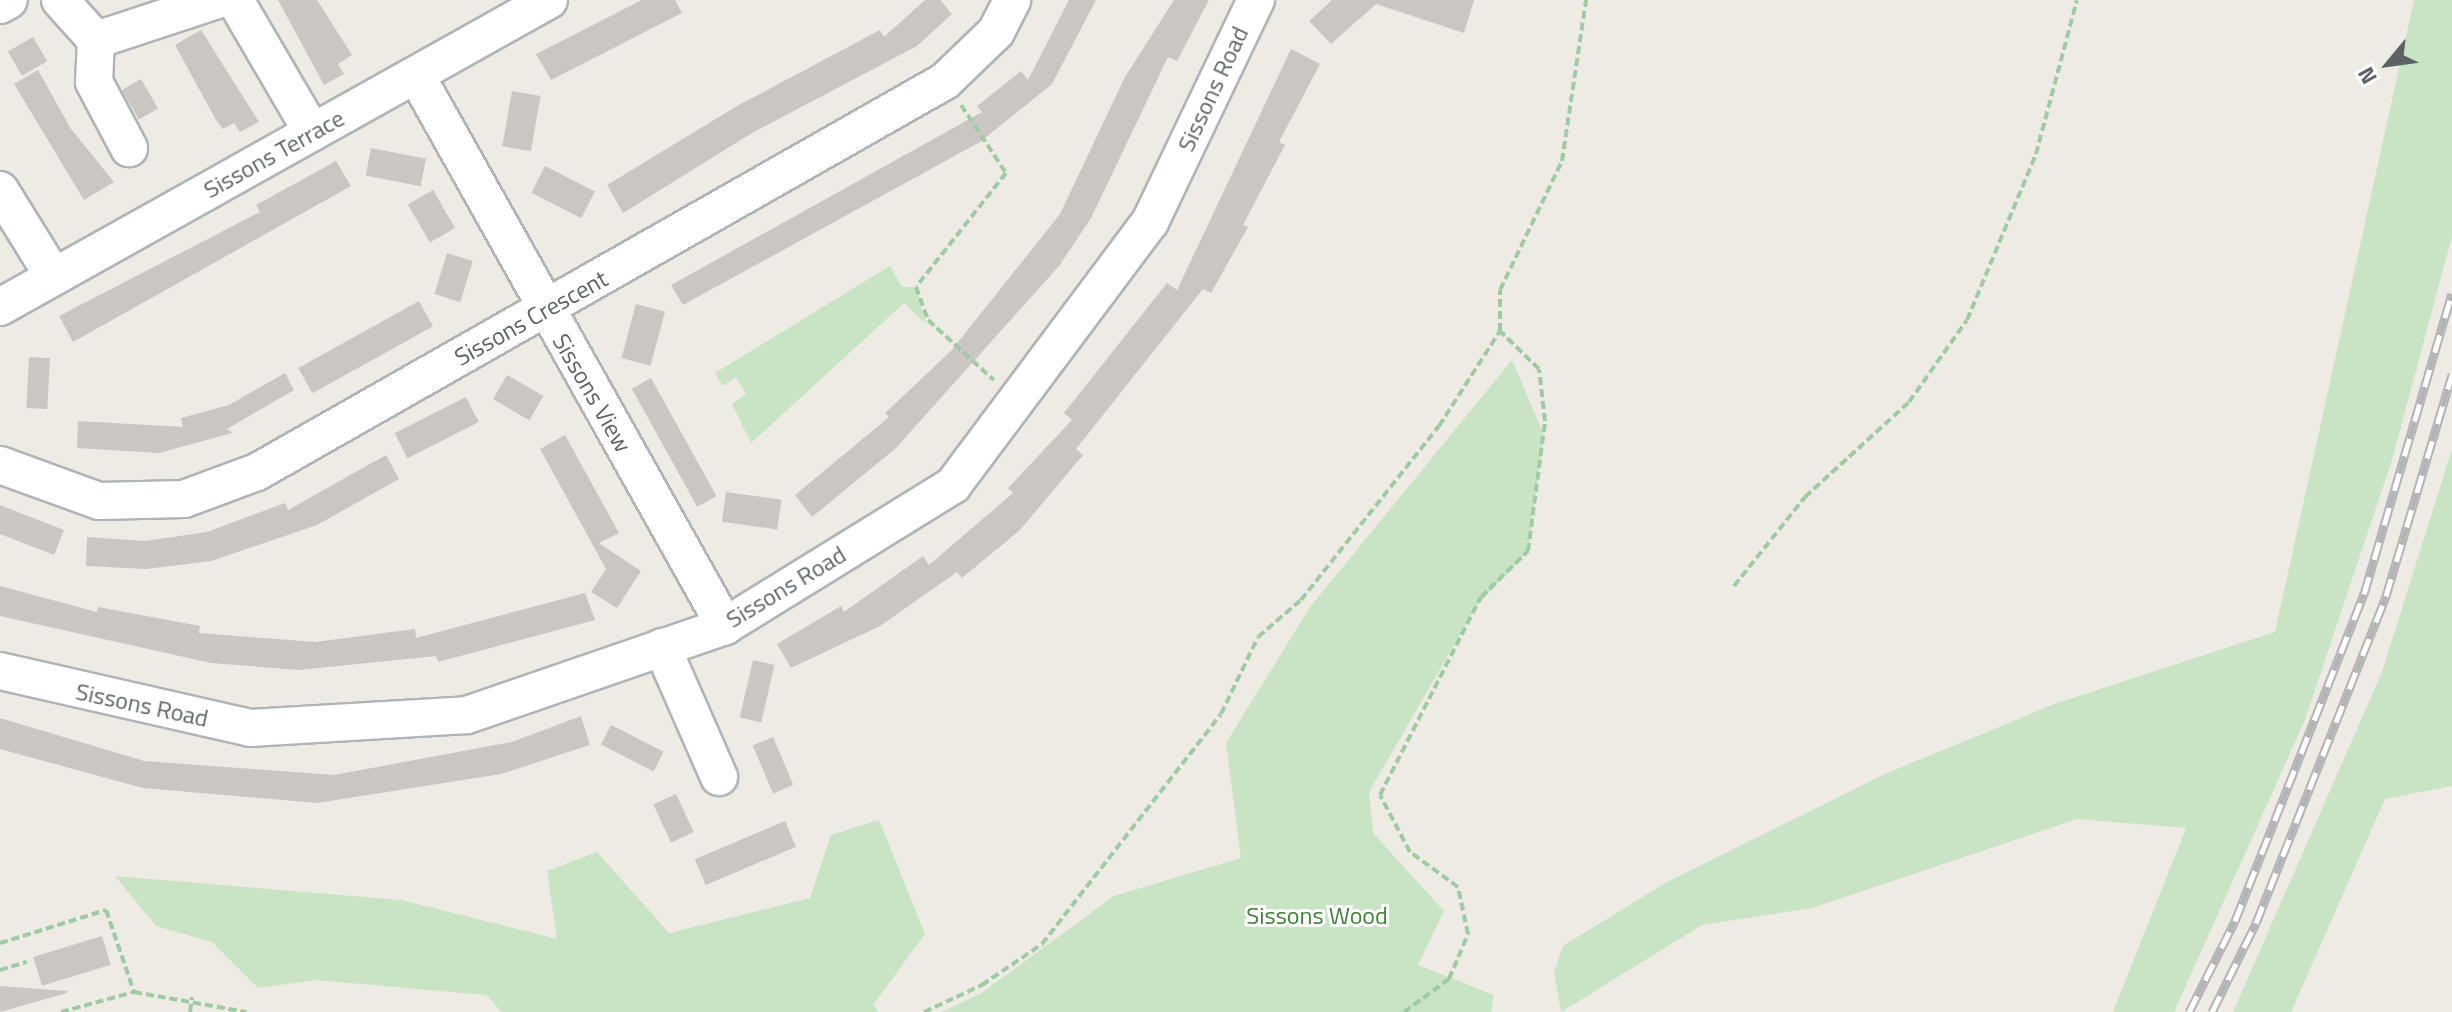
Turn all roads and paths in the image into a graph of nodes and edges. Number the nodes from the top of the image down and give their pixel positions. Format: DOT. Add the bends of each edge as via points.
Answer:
graph roads {
  1 [pos="9,0"];
  2 [pos="60,0"];
  3 [pos="218,0"];
  4 [pos="235,0"];
  5 [pos="549,0"];
  6 [pos="1012,0"];
  7 [pos="1256,0"];
  8 [pos="1586,0"];
  9 [pos="2077,0"];
  10 [pos="0,5"];
  11 [pos="96,40"];
  12 [pos="416,75"];
  13 [pos="945,81"];
  14 [pos="312,132"];
  15 [pos="129,148"];
  16 [pos="0,190"];
  17 [pos="54,277"];
  18 [pos="0,307"];
  19 [pos="545,311"];
  20 [pos="1500,331"];
  21 [pos="1016,401"];
  22 [pos="0,465"];
  23 [pos="1734,586"];
  24 [pos="725,626"];
  25 [pos="662,647"];
  26 [pos="0,671"];
  27 [pos="719,777"];
  28 [pos="0,943"];
  29 [pos="27,962"];
  30 [pos="0,970"];
  31 [pos="134,992"];
  32 [pos="192,997"];
  33 [pos="61,1012"];
  34 [pos="190,1012"];
  35 [pos="246,1012"];
  36 [pos="924,1012"];
  37 [pos="1404,1012"];
  1 -- 10 [label="street"];
  2 -- 11 [label="street"];
  3 -- 11 [label="street"];
  4 -- 14 [label="street"];
  5 -- 12 [label="street, Sissons Terrace"];
  6 -- 13 [label="street, Sissons Crescent" via="996,32"];
  7 -- 21 [label="street, Sissons Road" via="1150,222"];
  8 -- 20 [label="path" via="1562,161 1500,290"];
  9 -- 23 [label="path" via="2036,154 1967,320 1909,402 1805,497"];
  11 -- 15 [label="street" via="94,82"];
  12 -- 14 [label="street, Sissons Terrace"];
  12 -- 19 [label="street, Sissons View"];
  13 -- 19 [label="street, Sissons Crescent"];
  13 -- 21 [label="path" via="1006,173 916,287 928,320"];
  14 -- 17 [label="street, Sissons Terrace"];
  16 -- 17 [label="street"];
  17 -- 18 [label="street, Sissons Terrace"];
  19 -- 22 [label="street, Sissons Crescent" via="257,472 184,499 99,501"];
  19 -- 24 [label="street, Sissons View"];
  20 -- 36 [label="path" via="1439,426 1301,600 1258,637 1221,714 1082,899 1042,944 982,985"];
  20 -- 37 [label="path" via="1539,369 1545,421 1528,551 1481,597 1380,795 1410,852 1458,887 1468,934 1449,979"];
  21 -- 24 [label="street, Sissons Road" via="953,485"];
  24 -- 25 [label="street, Sissons Road"];
  25 -- 26 [label="street, Sissons Road" via="467,715 250,728"];
  25 -- 27 [label="street"];
  28 -- 31 [label="path" via="106,910"];
  29 -- 30 [label="path"];
  31 -- 32 [label="path"];
  31 -- 33 [label="path"];
  32 -- 34 [label="path"];
  32 -- 35 [label="path"];
}
